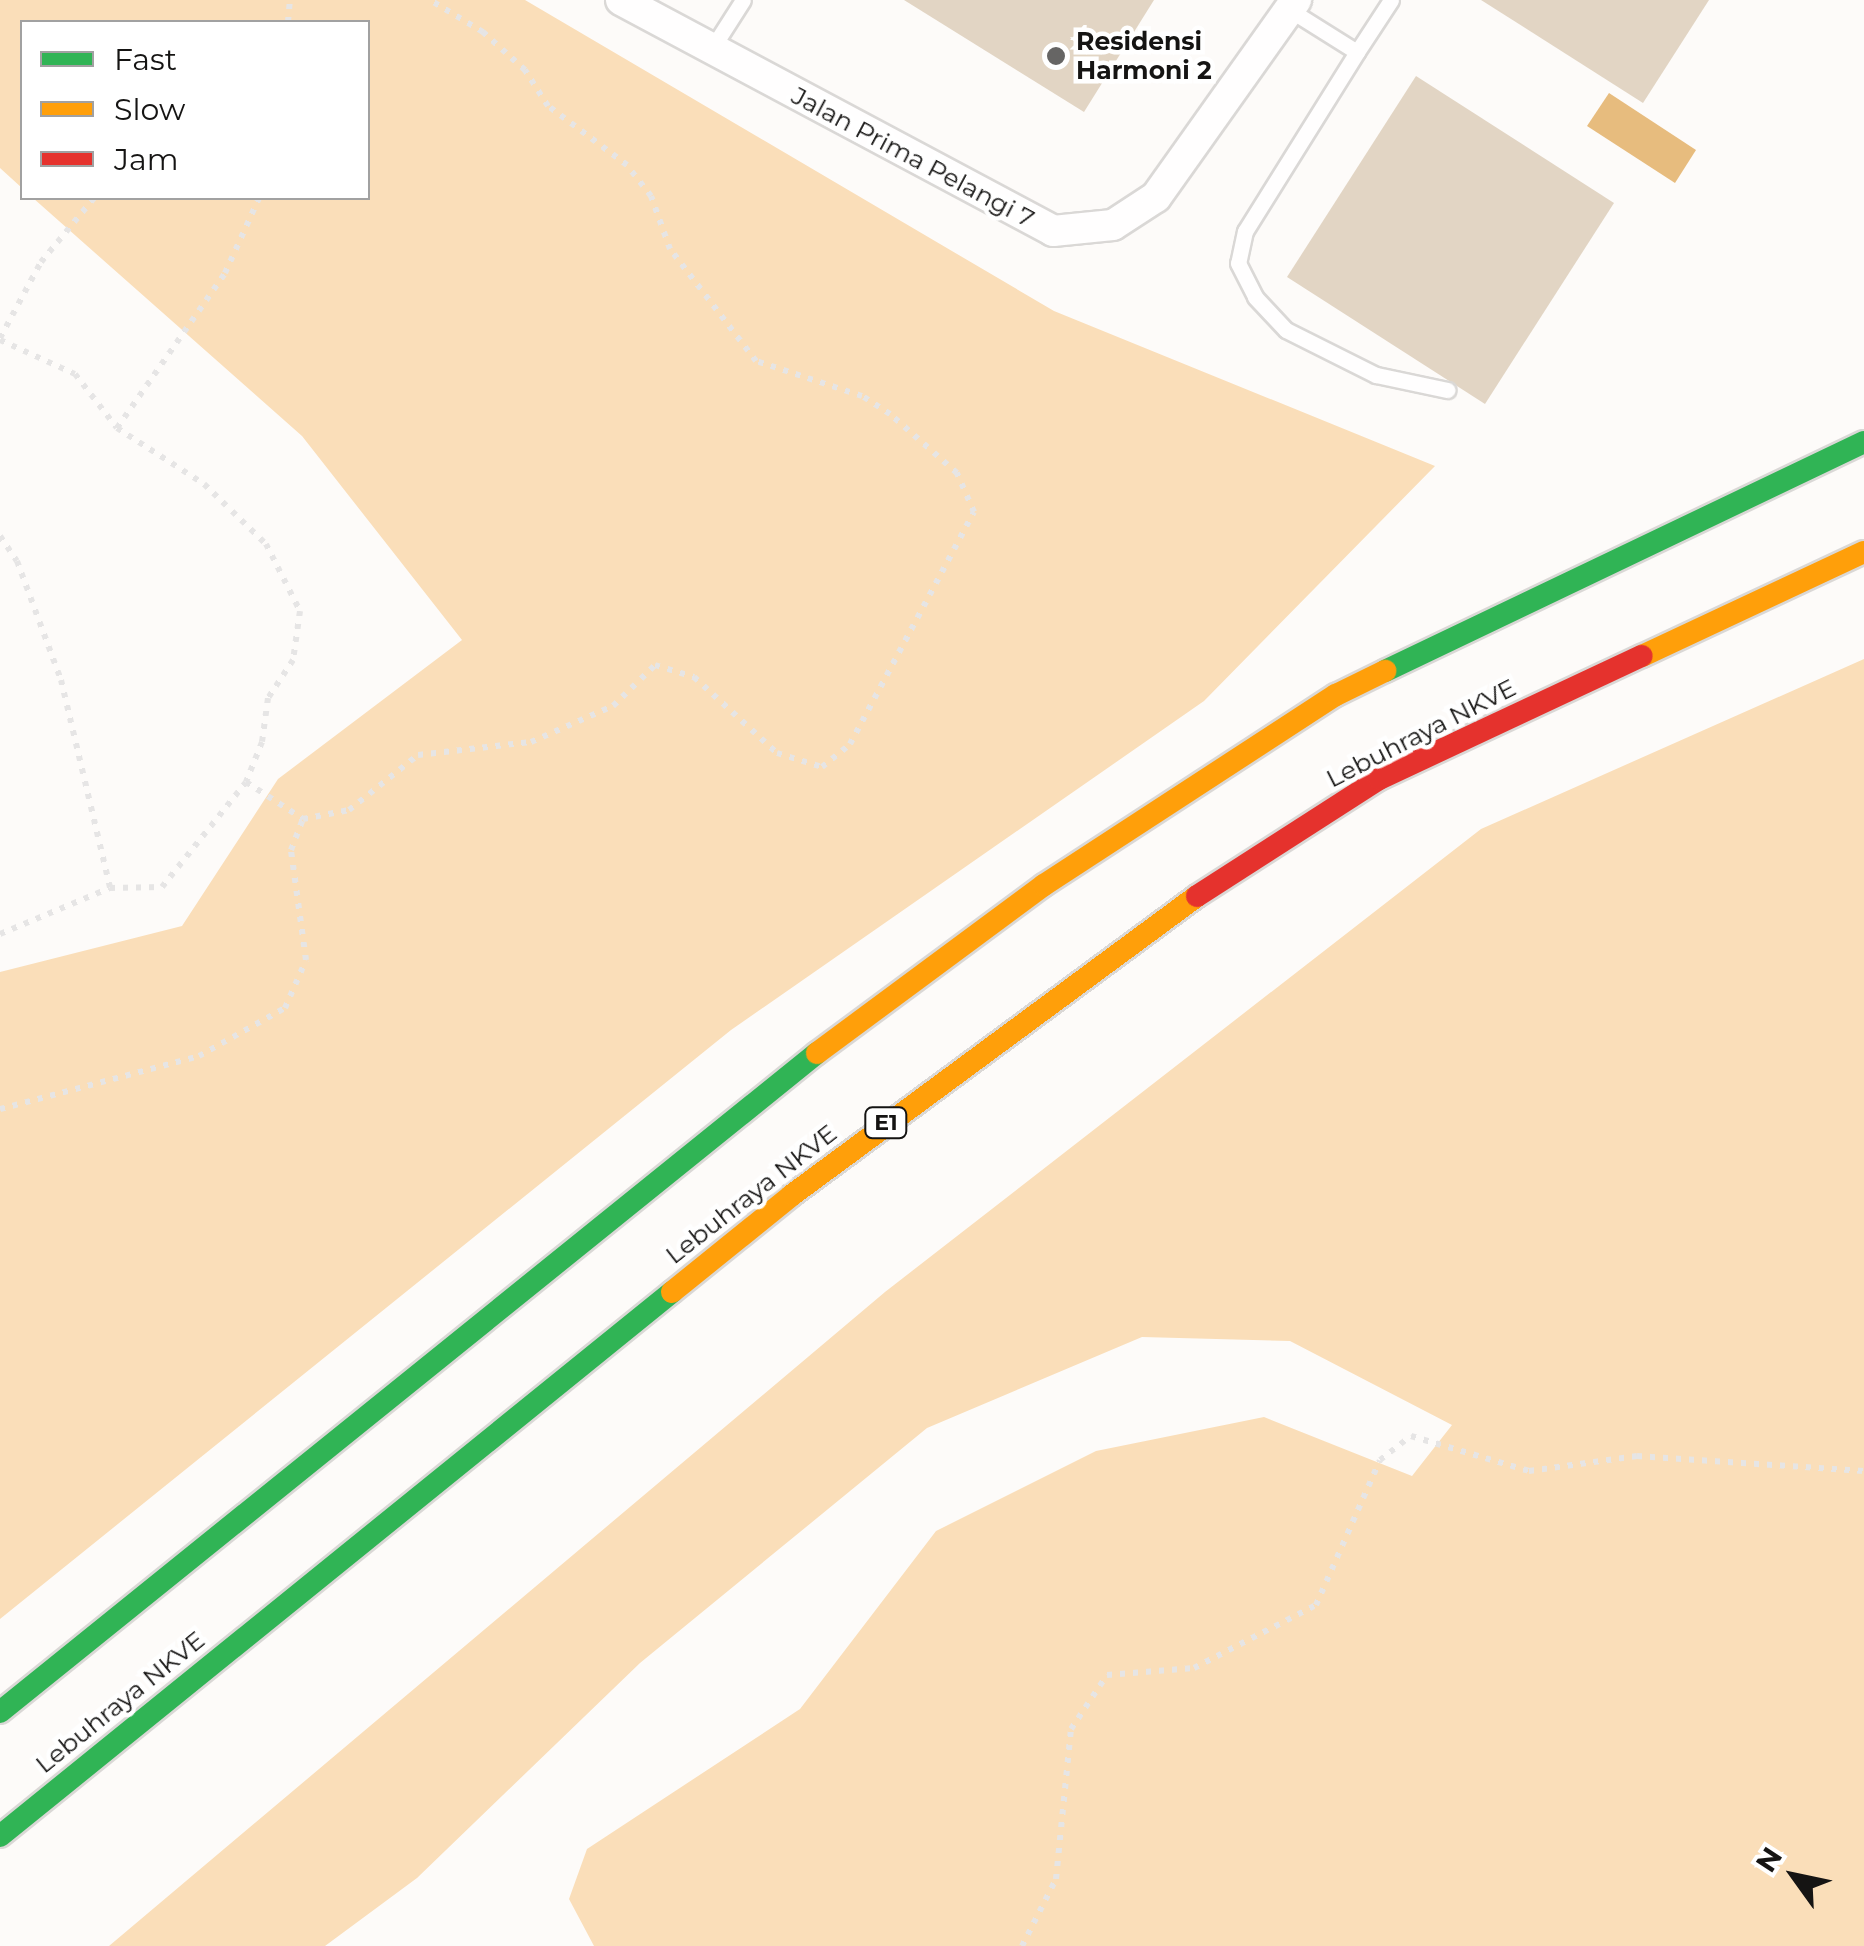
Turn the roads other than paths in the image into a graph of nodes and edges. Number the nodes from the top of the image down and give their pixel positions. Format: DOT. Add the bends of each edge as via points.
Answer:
graph roads {
  1 [pos="622,0"];
  2 [pos="1391,0"];
  3 [pos="735,3"];
  4 [pos="1293,5"];
  5 [pos="711,50"];
  6 [pos="1357,52"];
  7 [pos="1447,390"];
  8 [pos="1864,442"];
  9 [pos="1864,552"];
  10 [pos="0,1712"];
  11 [pos="0,1836"];
  1 -- 5 [label="street, Jalan Prima Pelangi 7"];
  2 -- 6 [label="lane"];
  3 -- 5 [label="lane"];
  4 -- 5 [label="street, Jalan Prima Pelangi 7" via="1156,197 1113,225 1052,231"];
  4 -- 6 [label="lane"];
  6 -- 7 [label="lane" via="1245,230 1238,263 1254,297 1286,330 1376,375"];
  8 -- 10 [label="highway" via="1336,695 1060,874 740,1110"];
  9 -- 11 [label="highway, Lebuhraya NKVE / E1" via="1378,779 1230,871 792,1195"];
}
